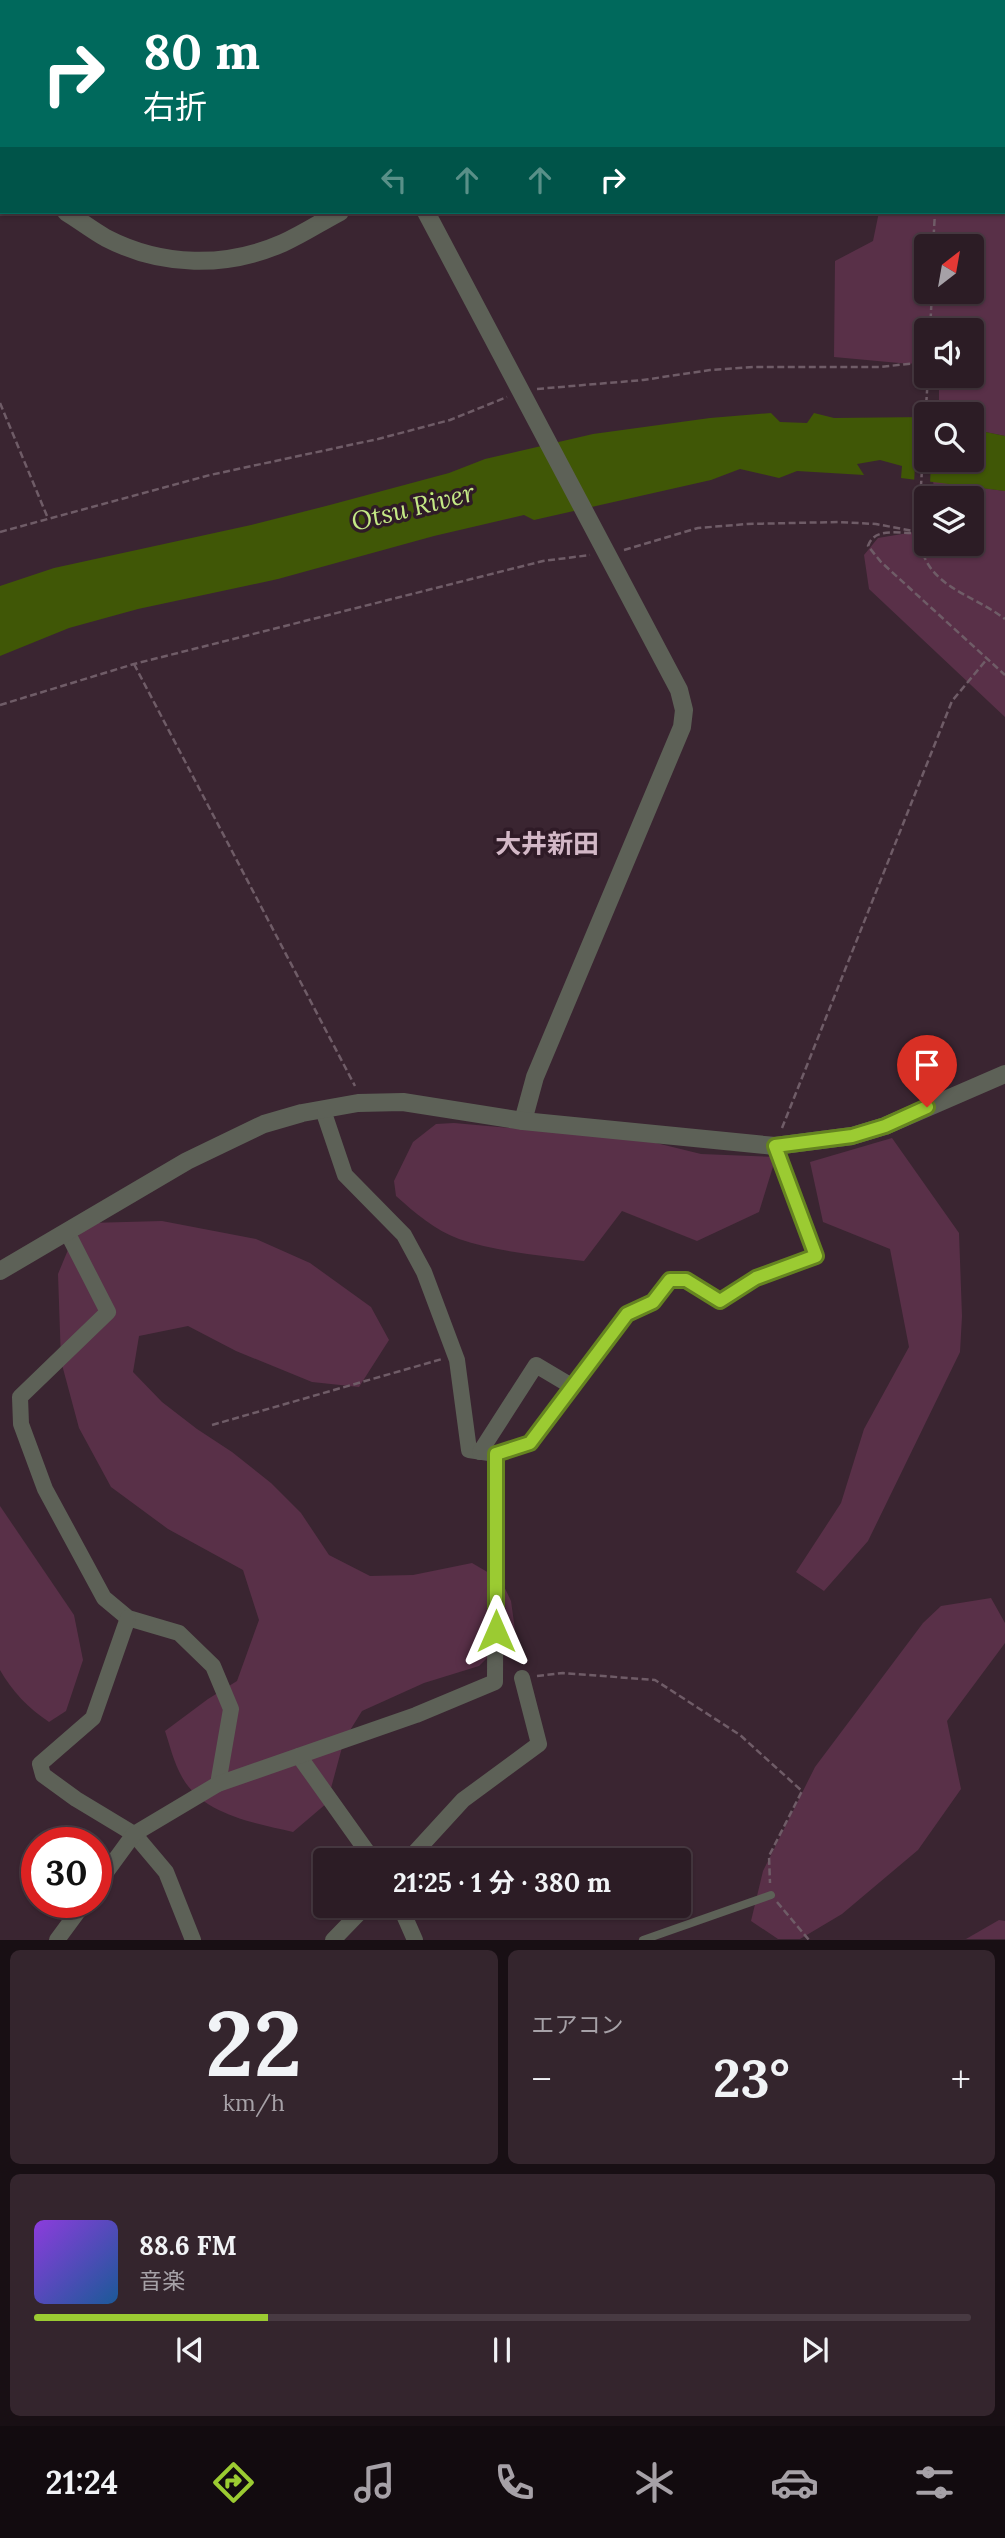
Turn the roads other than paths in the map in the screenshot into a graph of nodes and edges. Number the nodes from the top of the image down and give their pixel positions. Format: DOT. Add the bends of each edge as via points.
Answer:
graph roads {
  1 [pos="68,214"];
  2 [pos="336,214"];
  3 [pos="427,214"];
  4 [pos="1005,1074"];
  5 [pos="323,1110"];
  6 [pos="523,1121"];
  7 [pos="775,1146"];
  8 [pos="67,1232"];
  9 [pos="0,1271"];
  10 [pos="573,1387"];
  11 [pos="488,1453"];
  12 [pos="128,1618"];
  13 [pos="522,1678"];
  14 [pos="299,1756"];
  15 [pos="218,1784"];
  16 [pos="134,1834"];
  17 [pos="364,1848"];
  18 [pos="419,1848"];
  19 [pos="112,1864"];
  20 [pos="771,1895"];
  21 [pos="73,1918"];
  22 [pos="354,1918"];
  23 [pos="405,1918"];
  24 [pos="57,1940"];
  25 [pos="193,1940"];
  26 [pos="333,1940"];
  27 [pos="415,1940"];
  28 [pos="643,1940"];
  1 -- 2 [label="street" via="107,238 140,251 176,261 217,261 283,243"];
  3 -- 6 [label="street" via="679,690 684,710 682,727 535,1077"];
  4 -- 7 [label="street" via="863,1133"];
  5 -- 6 [label="street" via="403,1102"];
  5 -- 8 [label="street" via="264,1124 226,1142"];
  5 -- 11 [label="street" via="345,1175 404,1235 424,1272 455,1355 469,1450"];
  6 -- 7 [label="street"];
  7 -- 10 [label="street" via="816,1256 756,1278 720,1301 686,1280 670,1280 653,1302 627,1314"];
  8 -- 9 [label="street"];
  8 -- 12 [label="street" via="108,1312 20,1397 21,1424 45,1489 104,1598"];
  10 -- 11 [label="street" via="530,1443"];
  10 -- 11 [label="street" via="536,1365"];
  11 -- 14 [label="street" via="495,1682 416,1716"];
  12 -- 15 [label="street" via="179,1633 213,1666 231,1709"];
  12 -- 16 [label="street" via="93,1718 40,1764 43,1775"];
  13 -- 18 [label="street" via="539,1744 464,1800"];
  14 -- 15 [label="street"];
  14 -- 17 [label="street"];
  15 -- 16 [label="street"];
  16 -- 19 [label="street"];
  16 -- 25 [label="street" via="166,1872"];
  20 -- 28 [label="lane"];
  21 -- 24 [label="street"];
  22 -- 26 [label="street"];
  23 -- 27 [label="street"];
}
